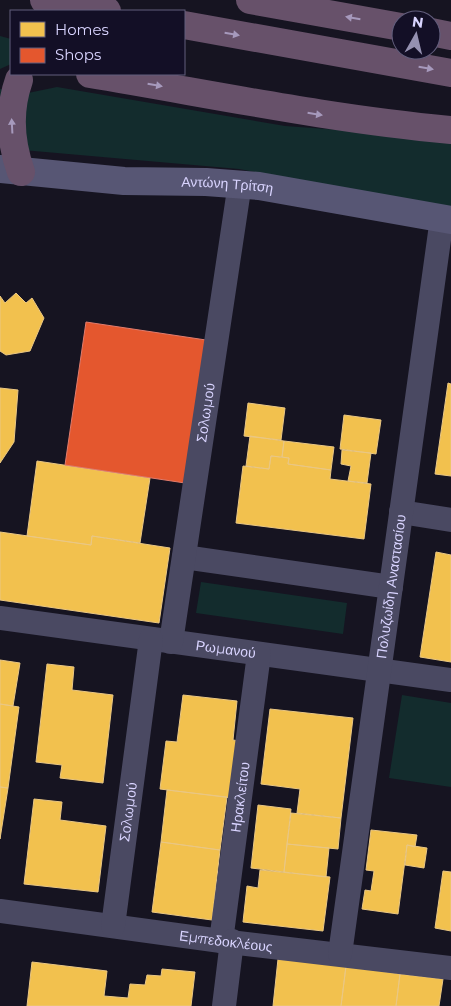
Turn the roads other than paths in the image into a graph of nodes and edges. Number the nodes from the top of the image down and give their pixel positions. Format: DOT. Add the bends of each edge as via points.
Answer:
graph roads {
  1 [pos="44,0"];
  2 [pos="250,0"];
  3 [pos="100,10"];
  4 [pos="185,25"];
  5 [pos="391,25"];
  6 [pos="451,73"];
  7 [pos="96,75"];
  8 [pos="20,81"];
  9 [pos="451,130"];
  10 [pos="10,170"];
  11 [pos="240,184"];
  12 [pos="447,219"];
  13 [pos="402,512"];
  14 [pos="451,520"];
  15 [pos="184,557"];
  16 [pos="391,587"];
  17 [pos="0,618"];
  18 [pos="161,640"];
  19 [pos="259,654"];
  20 [pos="379,670"];
  21 [pos="451,680"];
  22 [pos="0,911"];
  23 [pos="113,926"];
  24 [pos="227,941"];
  25 [pos="340,954"];
  26 [pos="451,968"];
  27 [pos="224,1006"];
  1 -- 3 [label="highway"];
  5 -- 2 [label="highway, one-way"];
  4 -- 6 [label="highway, one-way"];
  7 -- 9 [label="highway, one-way" via="375,123"];
  10 -- 8 [label="highway, one-way" via="11,118"];
  10 -- 11 [label="street, Αντώνη Τρίτση" via="124,181"];
  11 -- 12 [label="street, Αντώνη Τρίτση" via="298,191"];
  11 -- 15 [label="street, Σολωμού"];
  12 -- 13 [label="street, Πολυζωίδη Αναστασίου"];
  13 -- 14 [label="street"];
  13 -- 16 [label="street, Πολυζωίδη Αναστασίου"];
  15 -- 16 [label="street"];
  15 -- 18 [label="street, Σολωμού"];
  16 -- 20 [label="street, Πολυζωίδη Αναστασίου"];
  17 -- 18 [label="street, Ρωμανού"];
  18 -- 19 [label="street, Ρωμανού"];
  18 -- 23 [label="street, Σολωμού"];
  19 -- 20 [label="street, Ρωμανού"];
  19 -- 24 [label="street, Ηρακλείτου"];
  20 -- 21 [label="street, Ρωμανού"];
  20 -- 25 [label="street, Πολυζωίδη Αναστασίου"];
  22 -- 23 [label="street, Εμπεδοκλέους"];
  23 -- 24 [label="street, Εμπεδοκλέους"];
  24 -- 25 [label="street, Εμπεδοκλέους"];
  24 -- 27 [label="street, Ηρακλείτου"];
  25 -- 26 [label="street, Εμπεδοκλέους"];
}
